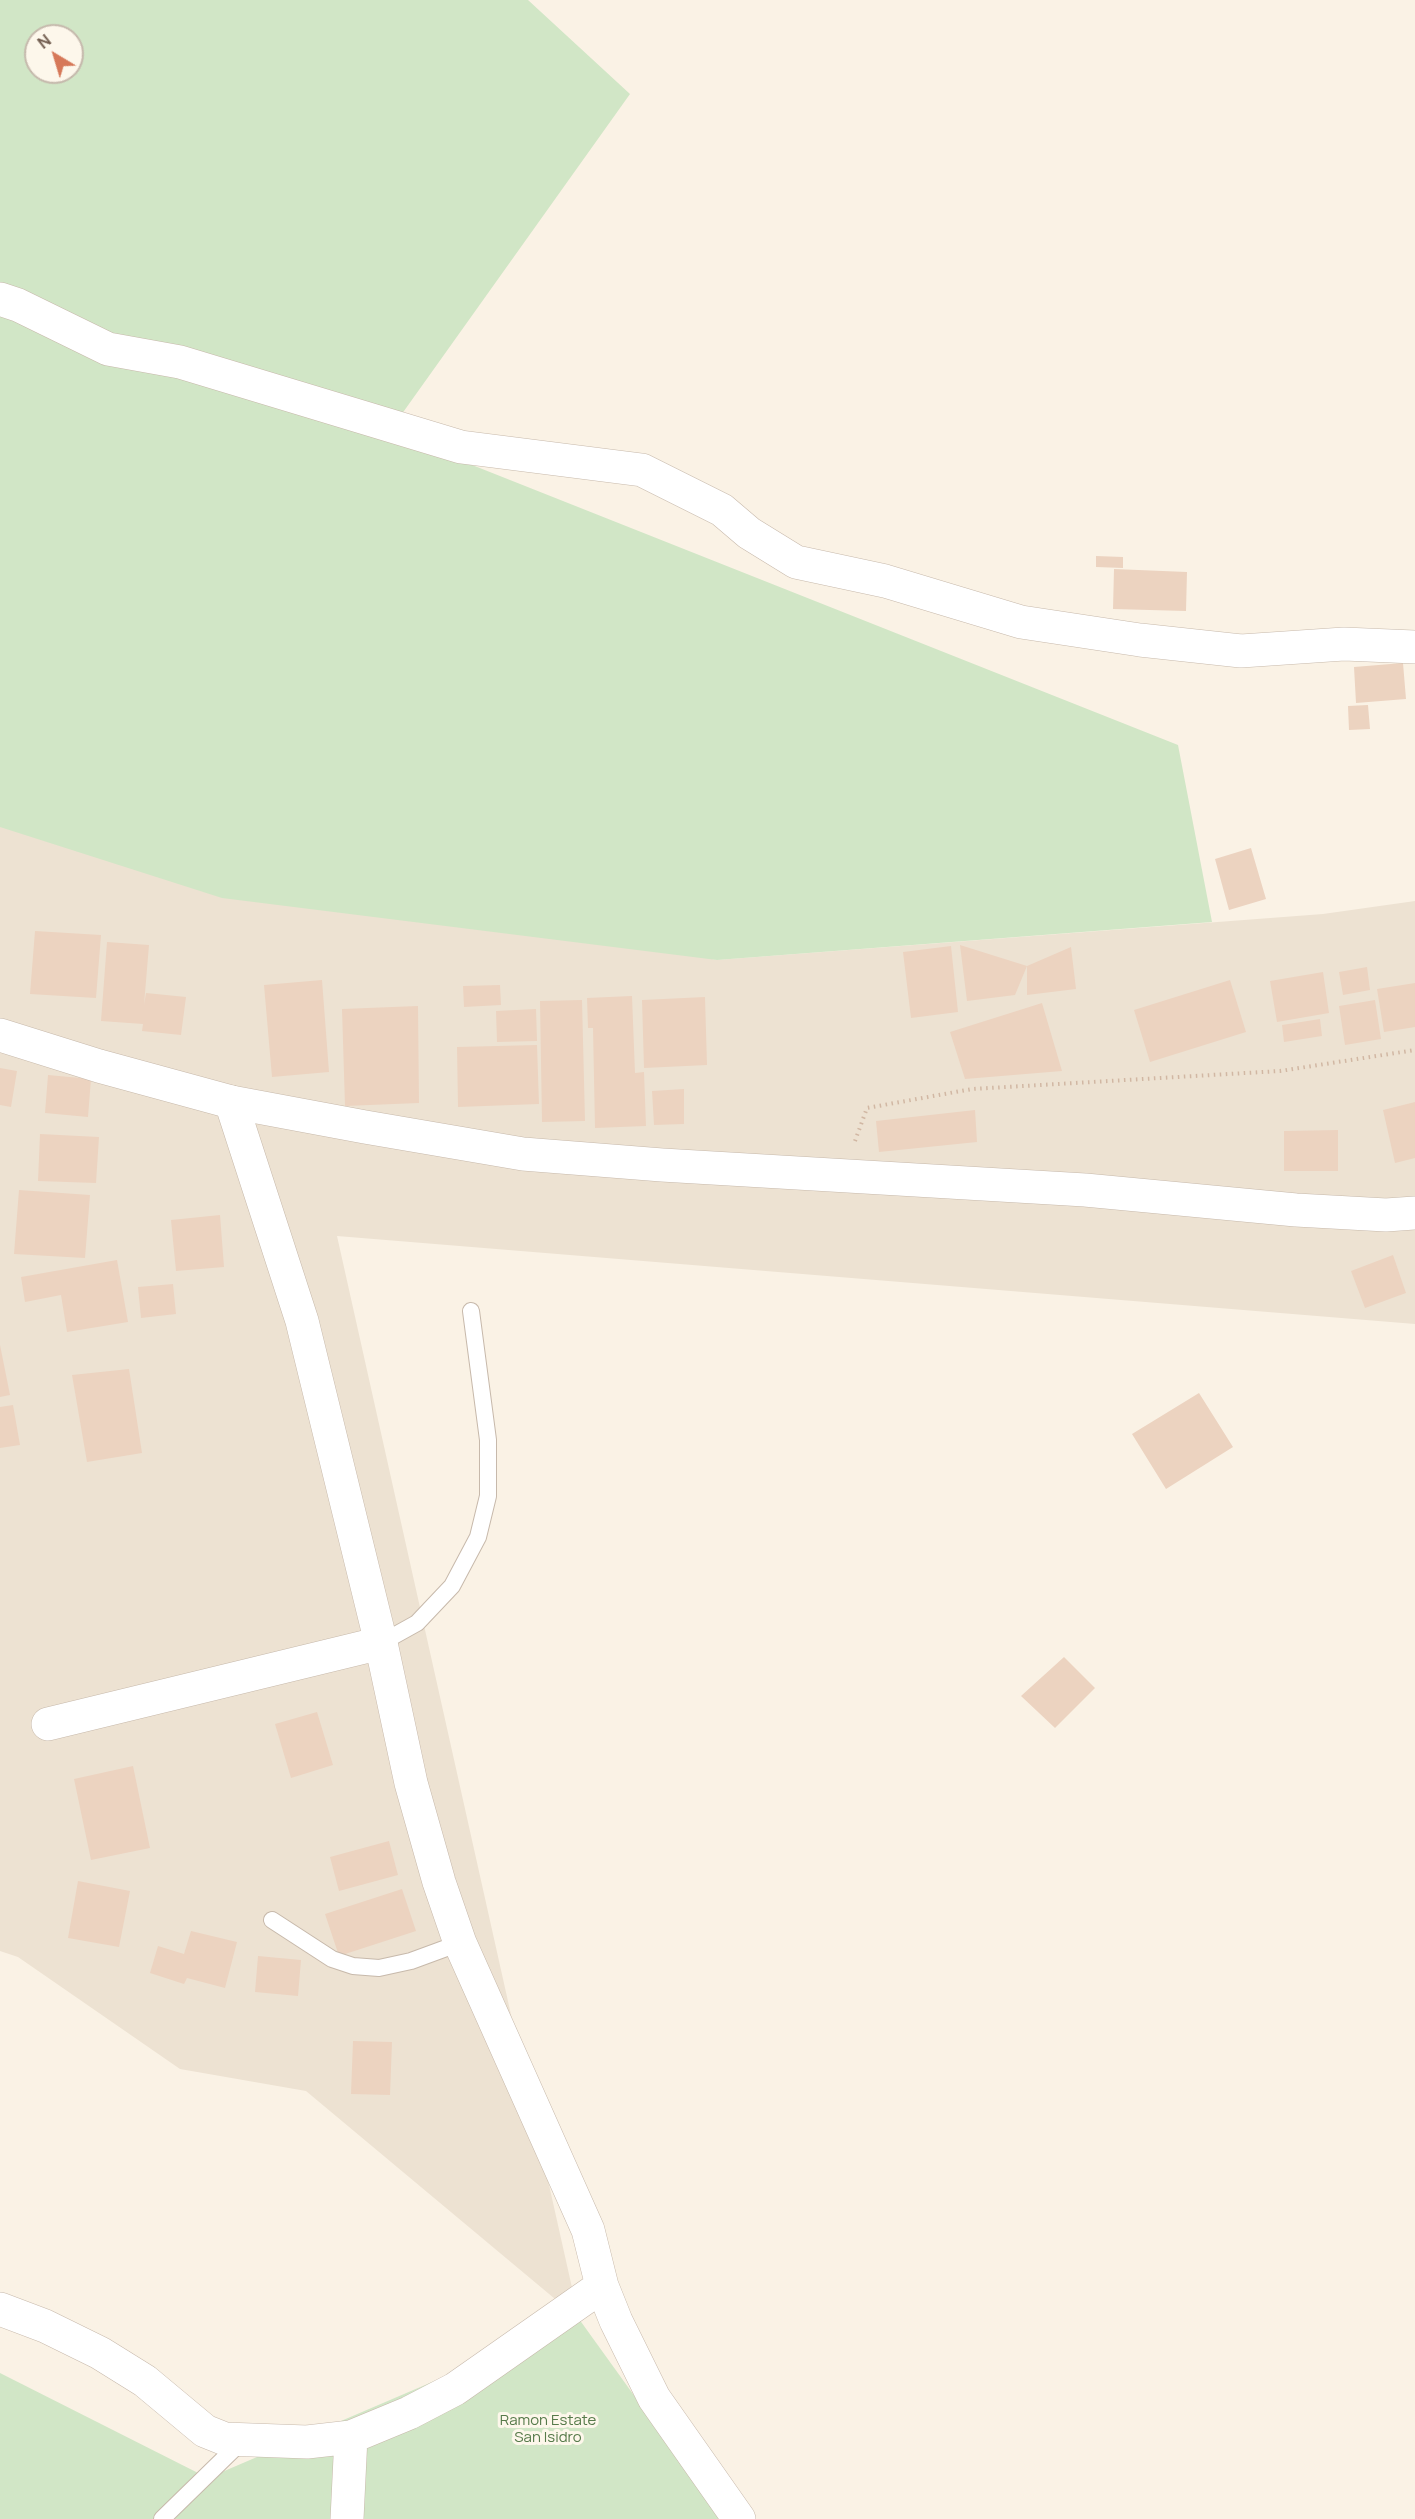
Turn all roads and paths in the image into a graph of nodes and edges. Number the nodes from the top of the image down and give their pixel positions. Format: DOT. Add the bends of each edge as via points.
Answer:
graph roads {
  1 [pos="0,299"];
  2 [pos="1415,647"];
  3 [pos="0,1035"];
  4 [pos="1415,1050"];
  5 [pos="231,1102"];
  6 [pos="843,1174"];
  7 [pos="1415,1214"];
  8 [pos="471,1311"];
  9 [pos="381,1643"];
  10 [pos="48,1724"];
  11 [pos="272,1920"];
  12 [pos="460,1943"];
  13 [pos="602,2286"];
  14 [pos="0,2309"];
  15 [pos="351,2437"];
  16 [pos="242,2441"];
  17 [pos="162,2519"];
  18 [pos="347,2519"];
  19 [pos="739,2519"];
  1 -- 2 [label="street" via="108,350 180,362 460,447 642,470 722,510 749,533 796,562 885,581 1021,622 1241,651 1344,644"];
  3 -- 5 [label="street"];
  4 -- 6 [label="path" via="1280,1071 972,1089 867,1107"];
  5 -- 6 [label="street" via="523,1154"];
  5 -- 9 [label="street" via="302,1322"];
  6 -- 7 [label="street" via="1085,1190 1296,1210"];
  8 -- 9 [label="lane" via="488,1440 488,1496 478,1537 452,1586 417,1623"];
  9 -- 10 [label="street"];
  9 -- 12 [label="street" via="411,1783"];
  11 -- 12 [label="lane" via="332,1959 353,1966 379,1968"];
  12 -- 13 [label="street" via="588,2230"];
  13 -- 15 [label="street" via="454,2389"];
  13 -- 19 [label="street" via="654,2398"];
  14 -- 16 [label="street" via="100,2353 145,2381 205,2431"];
  15 -- 16 [label="street" via="307,2442"];
  15 -- 18 [label="street"];
  16 -- 17 [label="lane"];
}
